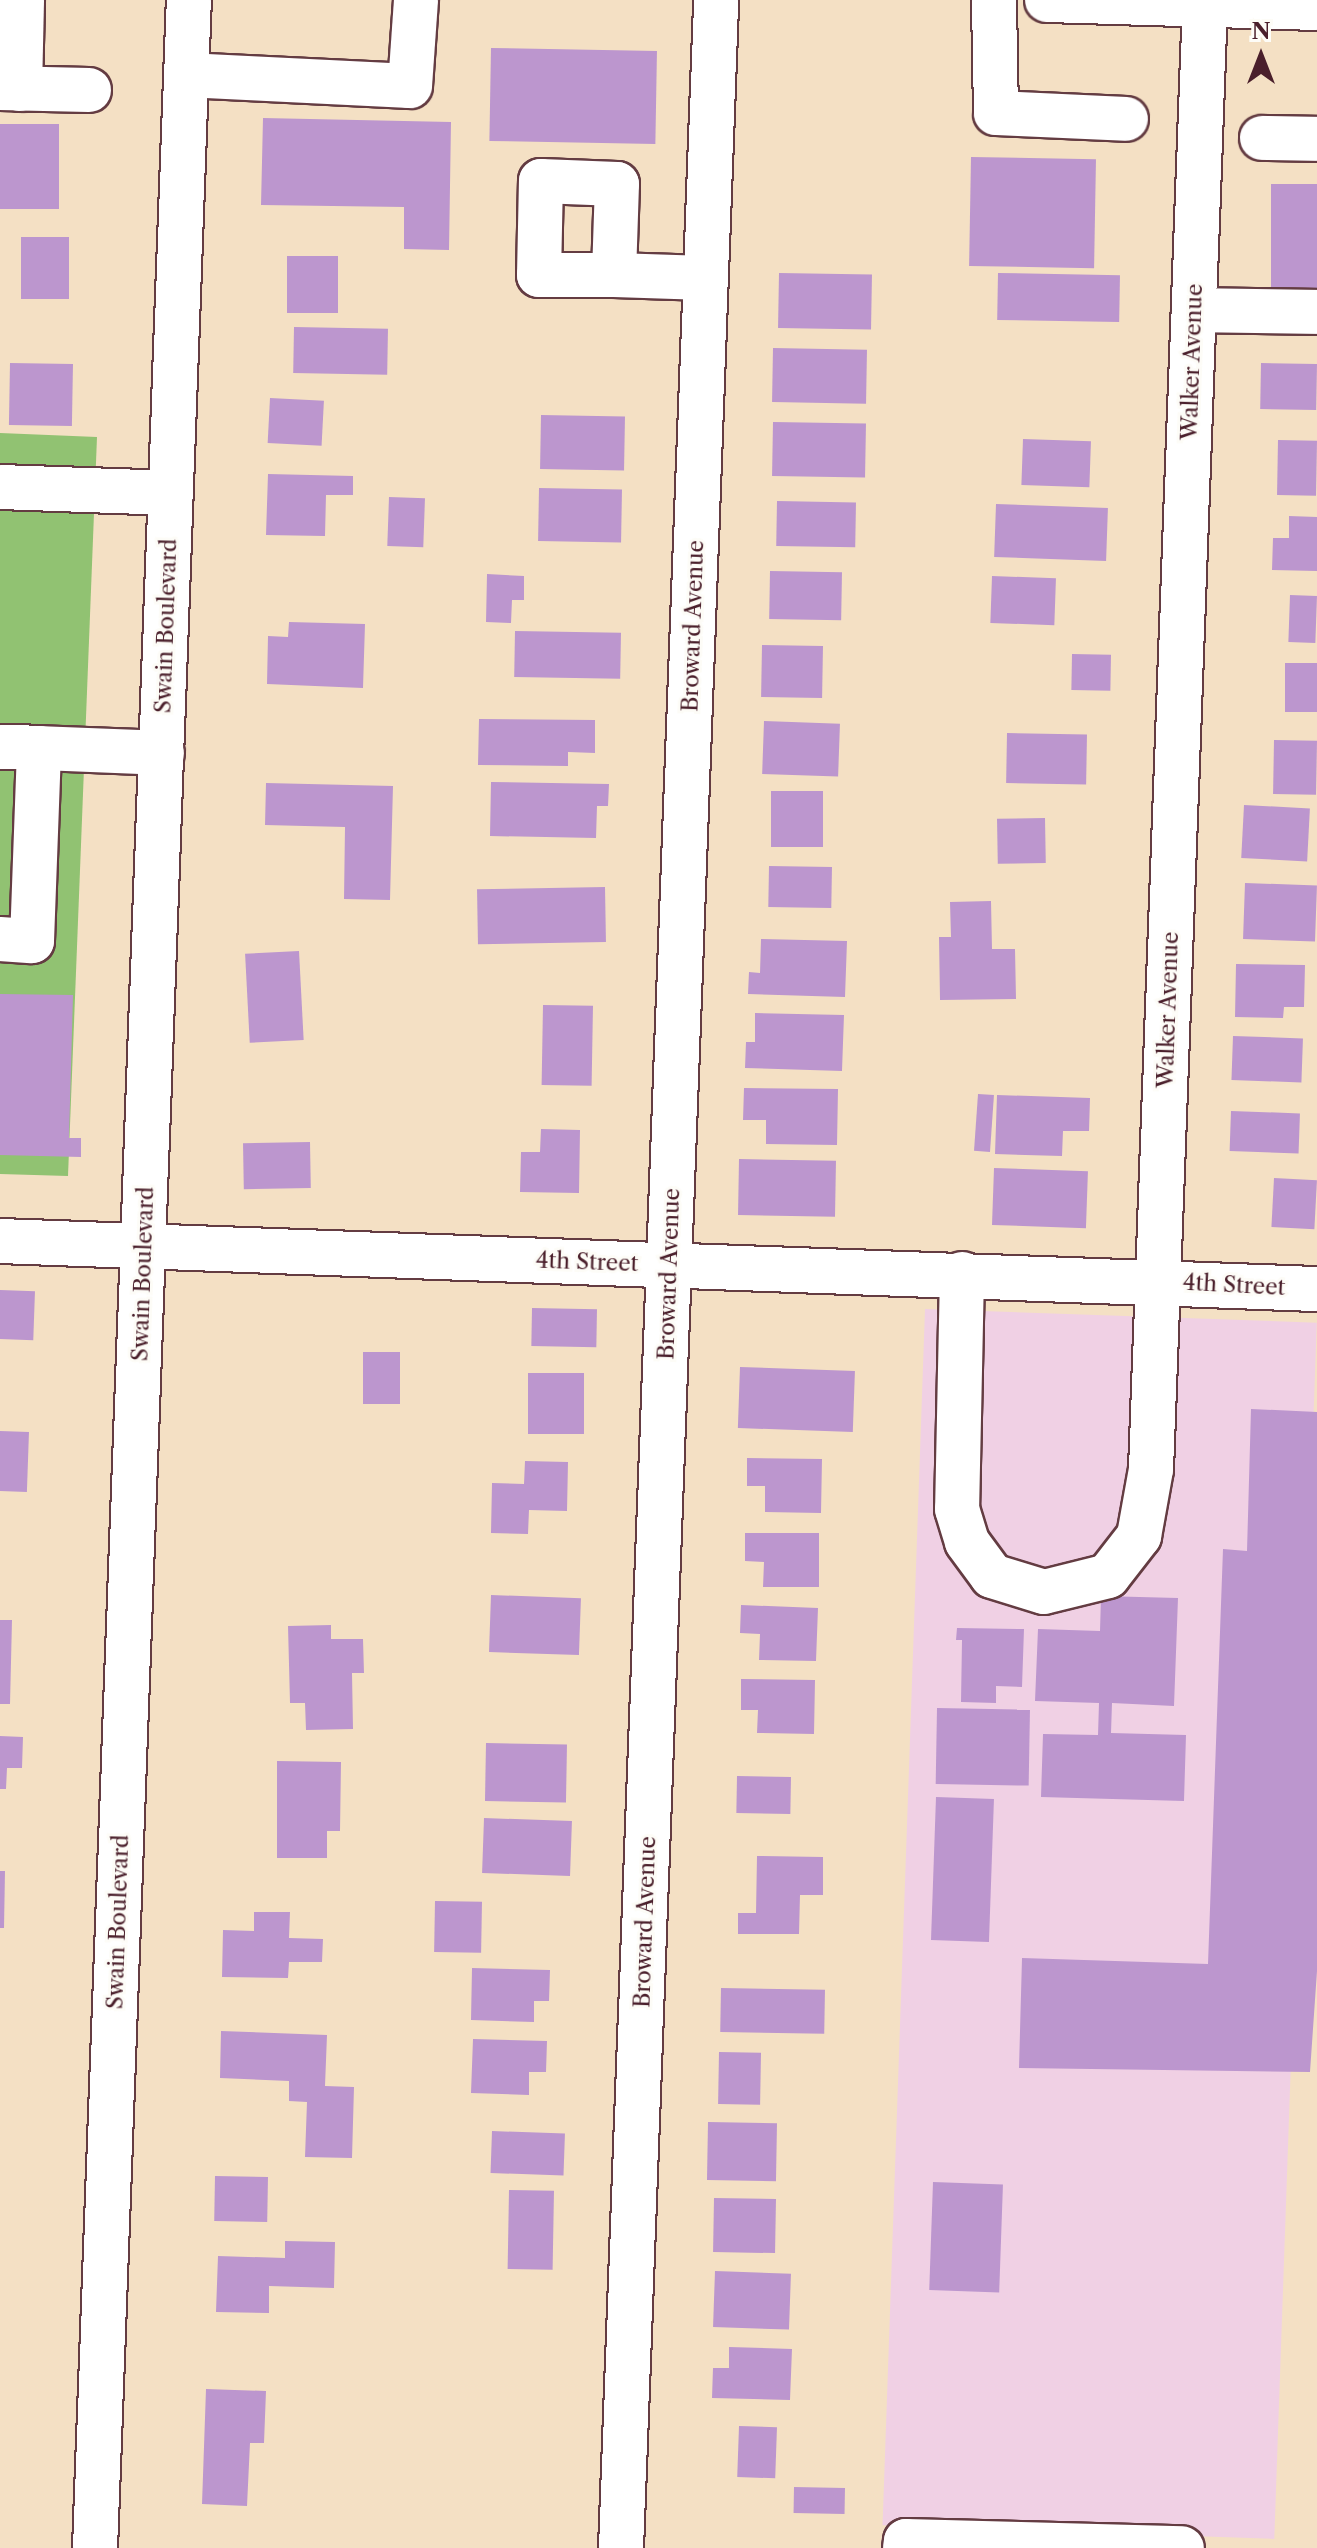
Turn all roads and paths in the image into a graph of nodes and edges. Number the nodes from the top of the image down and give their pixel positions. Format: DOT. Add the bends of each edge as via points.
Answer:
graph roads {
  1 [pos="22,0"];
  2 [pos="189,0"];
  3 [pos="416,0"];
  4 [pos="716,0"];
  5 [pos="994,0"];
  6 [pos="1047,0"];
  7 [pos="1205,2"];
  8 [pos="1317,8"];
  9 [pos="186,75"];
  10 [pos="10,89"];
  11 [pos="89,90"];
  12 [pos="1126,119"];
  13 [pos="1262,138"];
  14 [pos="1317,139"];
  15 [pos="614,275"];
  16 [pos="706,278"];
  17 [pos="1194,310"];
  18 [pos="1317,312"];
  19 [pos="0,487"];
  20 [pos="171,493"];
  21 [pos="20,747"];
  22 [pos="162,753"];
  23 [pos="18,840"];
  24 [pos="0,939"];
  25 [pos="0,1241"];
  26 [pos="144,1246"];
  27 [pos="669,1265"];
  28 [pos="962,1274"];
  29 [pos="1158,1281"];
  30 [pos="1317,1289"];
  31 [pos="95,2548"];
  32 [pos="621,2548"];
  33 [pos="905,2548"];
  34 [pos="1182,2548"];
  1 -- 10 [label="street"];
  2 -- 9 [label="street, Swain Boulevard"];
  3 -- 9 [label="street" via="410,86"];
  4 -- 16 [label="street, Broward Avenue"];
  5 -- 12 [label="street" via="996,113"];
  6 -- 7 [label="street"];
  7 -- 8 [label="street"];
  7 -- 17 [label="street, Walker Avenue"];
  9 -- 20 [label="street, Swain Boulevard"];
  10 -- 11 [label="street"];
  13 -- 14 [label="street"];
  15 -- 16 [label="street"];
  16 -- 27 [label="street, Broward Avenue"];
  17 -- 18 [label="street"];
  17 -- 29 [label="street, Walker Avenue"];
  19 -- 20 [label="street"];
  20 -- 22 [label="street, Swain Boulevard"];
  21 -- 22 [label="street"];
  21 -- 23 [label="street"];
  22 -- 26 [label="street, Swain Boulevard"];
  23 -- 24 [label="street" via="32,941"];
  25 -- 26 [label="street, 4th Street"];
  26 -- 27 [label="street, 4th Street"];
  26 -- 31 [label="street, Swain Boulevard"];
  27 -- 28 [label="street, 4th Street"];
  27 -- 32 [label="street, Broward Avenue"];
  28 -- 29 [label="street, 4th Street"];
  28 -- 29 [label="street, Walker Avenue" via="957,1509 967,1542 992,1576 1044,1592 1108,1576 1139,1536 1151,1469"];
  29 -- 30 [label="street, 4th Street"];
  33 -- 34 [label="street" via="906,2541"];
}
